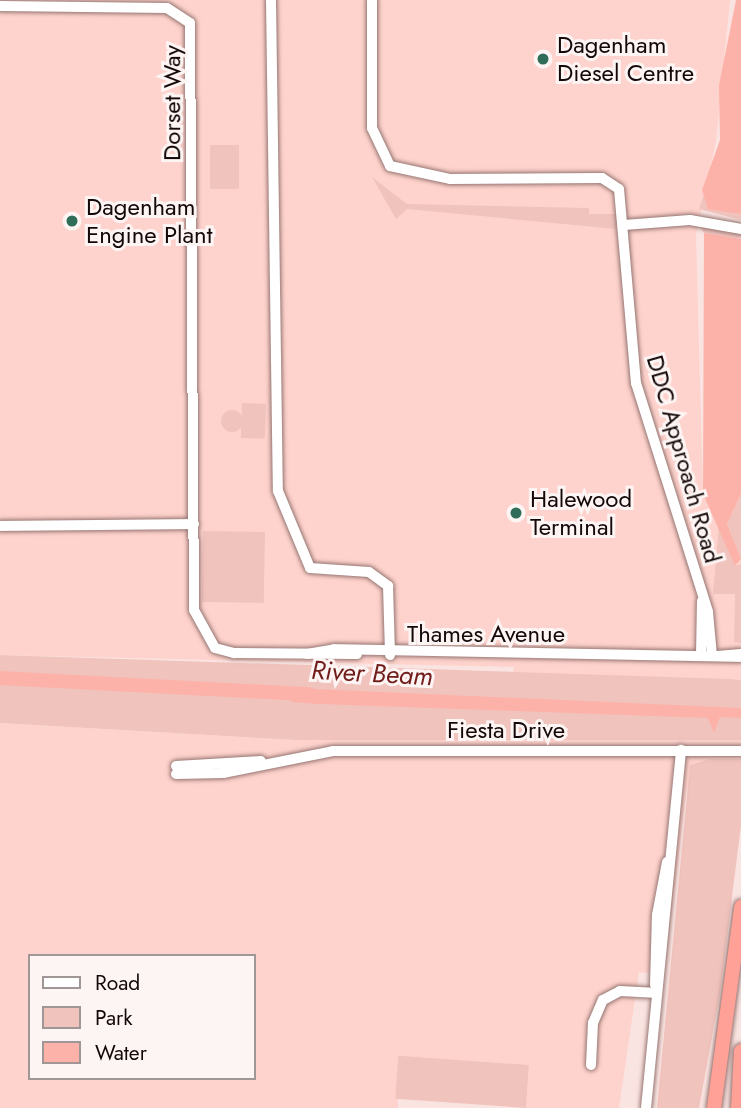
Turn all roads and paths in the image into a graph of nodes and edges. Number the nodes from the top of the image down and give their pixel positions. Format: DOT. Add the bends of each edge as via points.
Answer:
graph roads {
  1 [pos="271,0"];
  2 [pos="372,0"];
  3 [pos="0,6"];
  4 [pos="624,225"];
  5 [pos="741,229"];
  6 [pos="194,524"];
  7 [pos="0,526"];
  8 [pos="193,590"];
  9 [pos="702,601"];
  10 [pos="390,654"];
  11 [pos="700,656"];
  12 [pos="715,656"];
  13 [pos="741,656"];
  14 [pos="681,750"];
  15 [pos="741,751"];
  16 [pos="176,770"];
  17 [pos="741,907"];
  18 [pos="654,989"];
  19 [pos="741,1051"];
  20 [pos="591,1065"];
  21 [pos="646,1108"];
  22 [pos="714,1108"];
  23 [pos="737,1108"];
  1 -- 10 [label="street" via="278,491 310,568 369,572 388,586"];
  2 -- 4 [label="street, DDC Approach Road" via="372,128 390,166 450,179 609,180 621,194"];
  3 -- 6 [label="street, Dorset Way" via="167,8 190,23"];
  4 -- 5 [label="street" via="690,220"];
  4 -- 9 [label="street, DDC Approach Road" via="636,383"];
  6 -- 7 [label="street"];
  6 -- 8 [label="street, Dorset Way"];
  8 -- 10 [label="street, Thames Avenue" via="198,626 215,648 244,655 305,655 334,649"];
  9 -- 11 [label="street"];
  9 -- 12 [label="street"];
  10 -- 11 [label="street, Thames Avenue"];
  11 -- 12 [label="street, Thames Avenue"];
  12 -- 13 [label="street, Thames Avenue"];
  14 -- 15 [label="street, Fiesta Drive"];
  14 -- 16 [label="street, Fiesta Drive" via="333,751 223,773"];
  14 -- 18 [label="street" via="669,907"];
  17 -- 22 [label="highway"];
  18 -- 20 [label="street" via="620,991 603,1000 593,1023"];
  18 -- 21 [label="street"];
  19 -- 23 [label="highway"];
}
